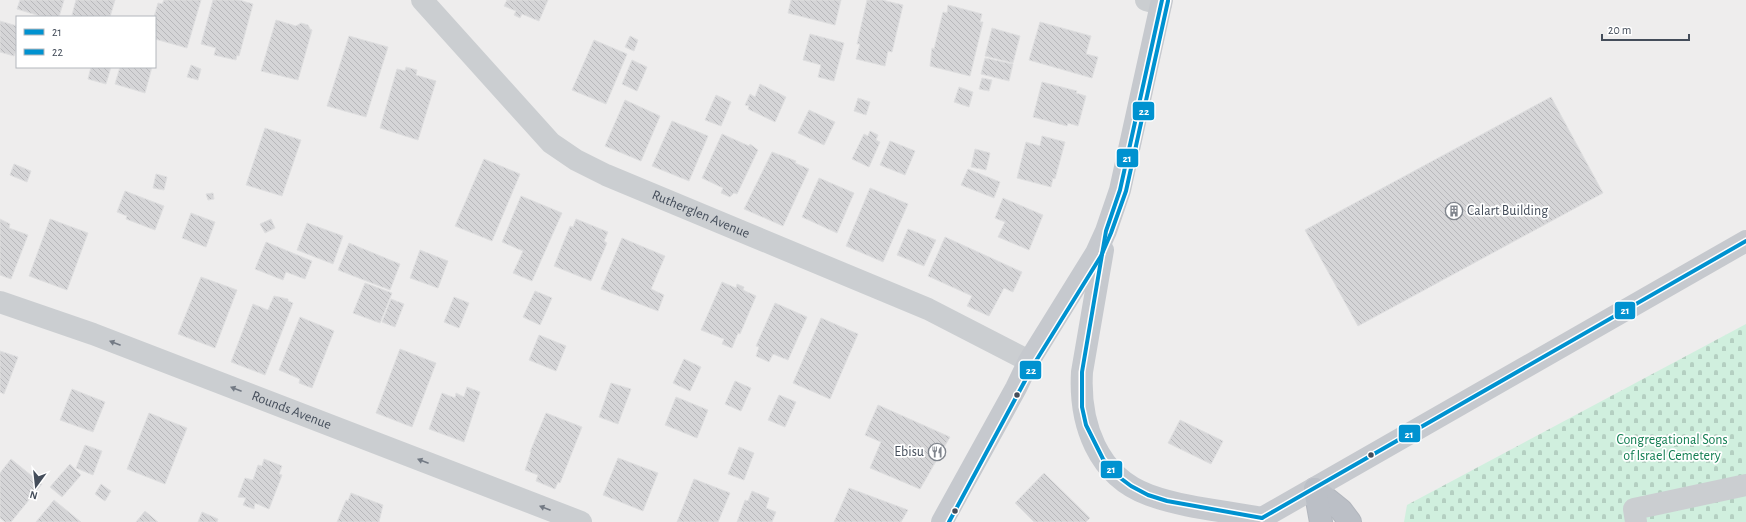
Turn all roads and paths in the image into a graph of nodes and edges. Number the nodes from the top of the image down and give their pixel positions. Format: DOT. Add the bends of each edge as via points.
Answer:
graph roads {
  1 [pos="422,0"];
  2 [pos="1156,1"];
  3 [pos="1106,231"];
  4 [pos="1746,241"];
  5 [pos="0,302"];
  6 [pos="1029,361"];
  7 [pos="1746,485"];
  8 [pos="1315,489"];
  9 [pos="1259,520"];
  10 [pos="581,522"];
  11 [pos="942,522"];
  12 [pos="1321,522"];
  13 [pos="1350,522"];
  14 [pos="1636,522"];
  1 -- 6 [label="street, Rutherglen Avenue" via="551,143 576,160 606,175 928,309"];
  2 -- 3 [label="main road" via="1120,190"];
  3 -- 6 [label="main road" via="1096,253"];
  3 -- 9 [label="main road" via="1082,383 1082,407 1093,441 1115,474 1131,486 1167,500"];
  4 -- 8 [label="main road"];
  10 -- 5 [label="street, Rounds Avenue, one-way" via="94,334"];
  6 -- 11 [label="main road"];
  7 -- 14 [label="street" via="1634,509"];
  8 -- 9 [label="main road"];
  8 -- 12 [label="highway"];
  8 -- 13 [label="highway"];
}
